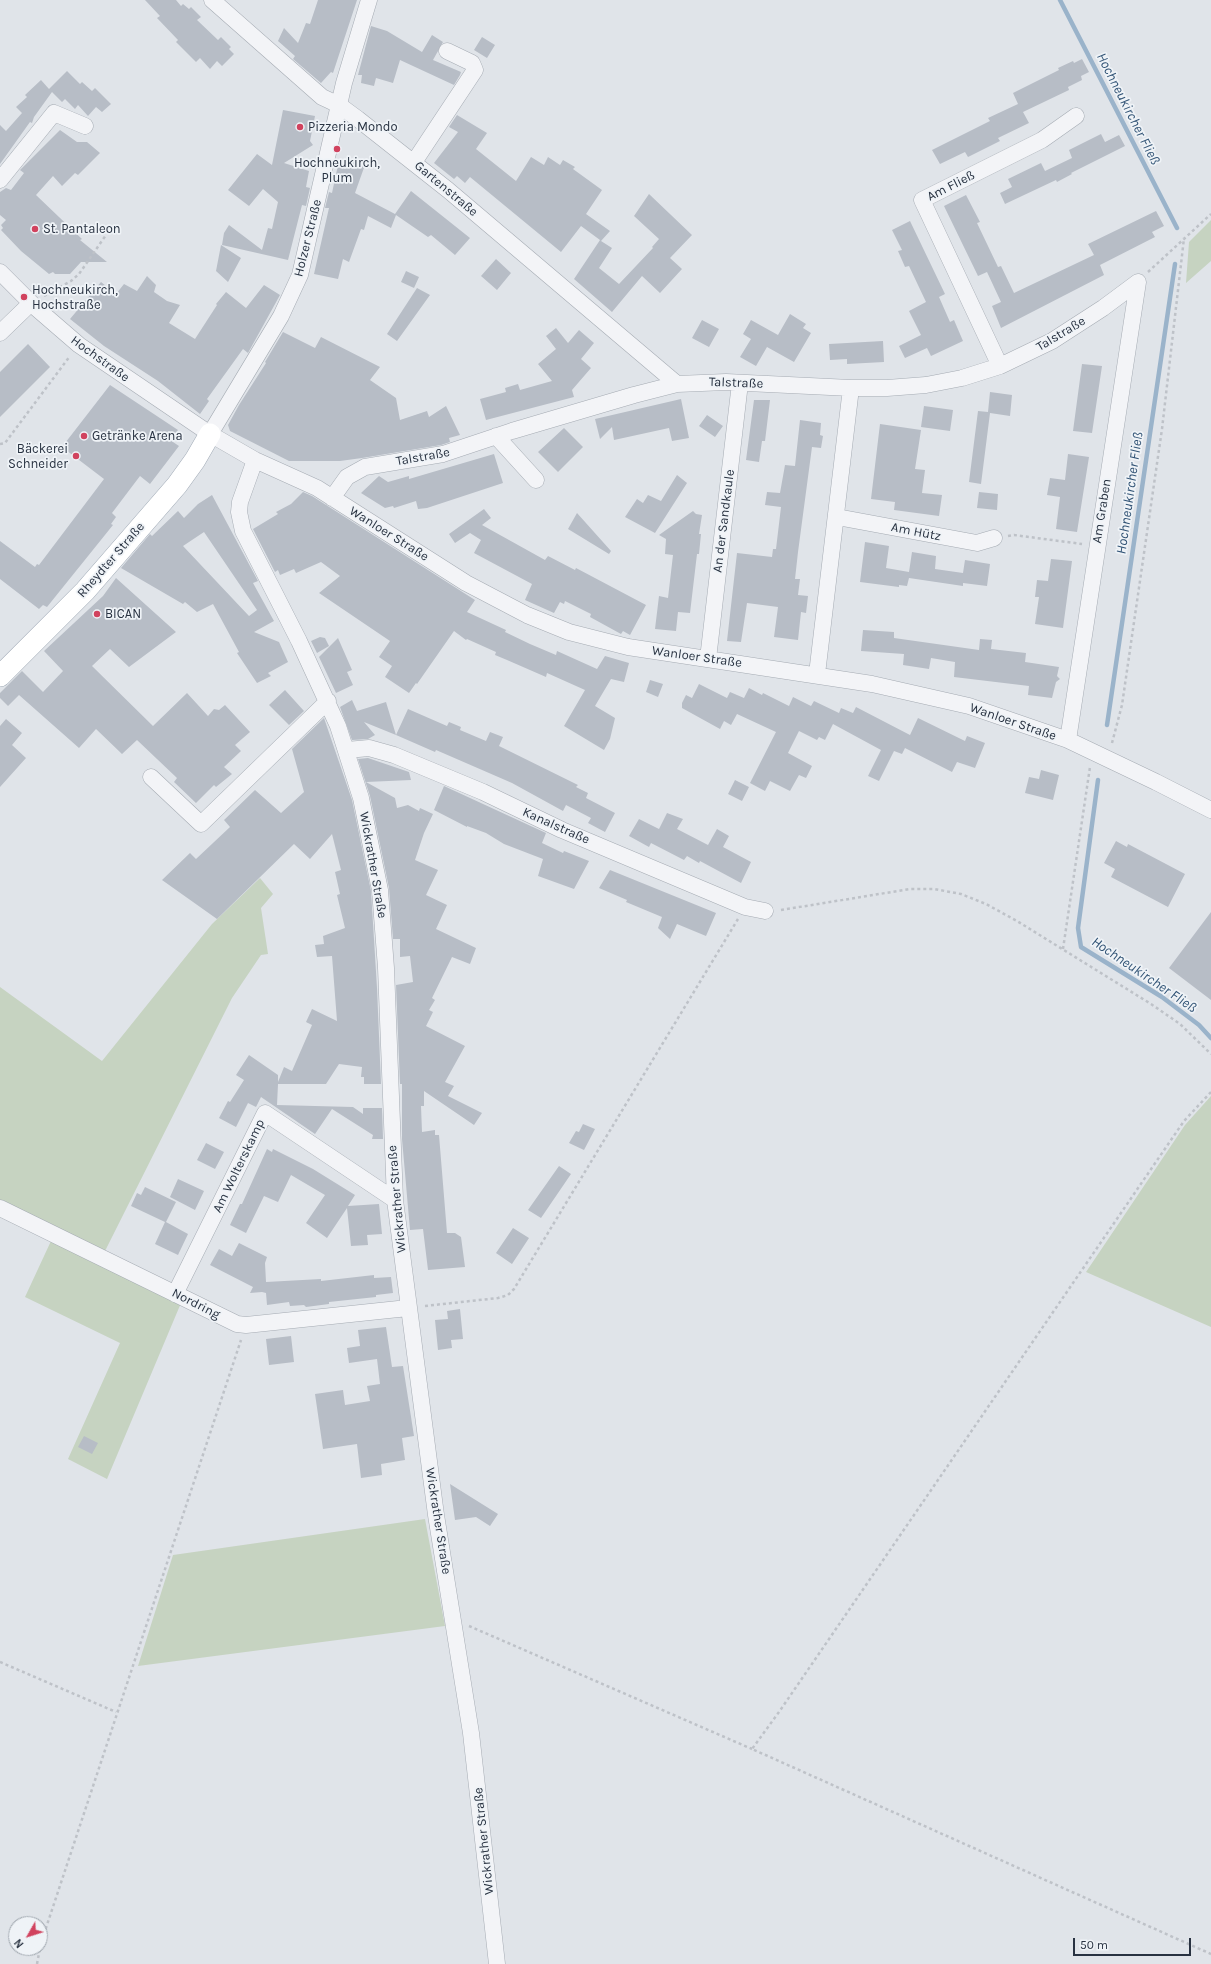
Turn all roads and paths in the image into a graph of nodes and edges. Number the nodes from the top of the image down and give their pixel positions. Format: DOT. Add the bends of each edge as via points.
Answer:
graph roads {
  1 [pos="212,0"];
  2 [pos="368,0"];
  3 [pos="448,51"];
  4 [pos="339,105"];
  5 [pos="1076,116"];
  6 [pos="85,126"];
  7 [pos="414,162"];
  8 [pos="0,180"];
  9 [pos="1211,214"];
  10 [pos="106,235"];
  11 [pos="1184,238"];
  12 [pos="0,272"];
  13 [pos="1138,282"];
  14 [pos="44,290"];
  15 [pos="31,303"];
  16 [pos="0,333"];
  17 [pos="79,345"];
  18 [pos="1000,366"];
  19 [pos="740,383"];
  20 [pos="677,384"];
  21 [pos="851,388"];
  22 [pos="210,434"];
  23 [pos="496,436"];
  24 [pos="0,444"];
  25 [pos="255,460"];
  26 [pos="536,480"];
  27 [pos="332,498"];
  28 [pos="837,517"];
  29 [pos="994,538"];
  30 [pos="1096,546"];
  31 [pos="708,660"];
  32 [pos="2,671"];
  33 [pos="817,674"];
  34 [pos="328,701"];
  35 [pos="1068,740"];
  36 [pos="1112,743"];
  37 [pos="346,750"];
  38 [pos="1092,751"];
  39 [pos="151,777"];
  40 [pos="1211,810"];
  41 [pos="745,907"];
  42 [pos="765,911"];
  43 [pos="1063,949"];
  44 [pos="1211,1054"];
  45 [pos="1211,1092"];
  46 [pos="395,1200"];
  47 [pos="0,1208"];
  48 [pos="175,1294"];
  49 [pos="408,1308"];
  50 [pos="246,1325"];
  51 [pos="454,1620"];
  52 [pos="0,1662"];
  53 [pos="116,1712"];
  54 [pos="752,1749"];
  55 [pos="48,1922"];
  56 [pos="1211,1954"];
  57 [pos="497,1964"];
  1 -- 4 [label="street, Gartenstraße" via="322,97"];
  2 -- 4 [label="street, Holzer Straße"];
  3 -- 7 [label="street" via="472,63 475,70"];
  4 -- 7 [label="street, Gartenstraße"];
  4 -- 22 [label="street, Holzer Straße" via="296,284 272,331"];
  5 -- 18 [label="street, Am Fließ" via="1042,140 922,200"];
  6 -- 8 [label="street" via="54,113"];
  7 -- 20 [label="street, Gartenstraße"];
  9 -- 11 [label="path"];
  10 -- 14 [label="path" via="75,278 47,293"];
  11 -- 13 [label="path"];
  11 -- 36 [label="path" via="1160,444 1122,705"];
  12 -- 15 [label="street, Hochstraße"];
  13 -- 18 [label="street, Talstraße" via="1063,334"];
  13 -- 30 [label="street, Am Graben"];
  15 -- 16 [label="street"];
  15 -- 17 [label="street, Hochstraße"];
  17 -- 22 [label="street, Hochstraße"];
  17 -- 24 [label="path" via="5,443"];
  18 -- 21 [label="street, Talstraße" via="962,378 926,385"];
  19 -- 20 [label="street, Talstraße"];
  19 -- 21 [label="street, Talstraße"];
  19 -- 31 [label="street, An der Sandkaule"];
  20 -- 23 [label="street, Talstraße" via="634,394"];
  21 -- 28 [label="street"];
  22 -- 25 [label="street, Wanloer Straße"];
  22 -- 32 [label="main road, Rheydter Straße" via="177,485 85,591"];
  23 -- 26 [label="street"];
  23 -- 27 [label="street, Talstraße" via="443,454 357,470 347,477"];
  25 -- 27 [label="street, Wanloer Straße" via="301,480"];
  25 -- 34 [label="street, Wickrather Straße" via="240,502 239,512 243,531"];
  27 -- 31 [label="street, Wanloer Straße" via="466,583 527,615 569,632 608,642"];
  28 -- 29 [label="street, Am Hütz" via="977,543"];
  28 -- 33 [label="street"];
  29 -- 30 [label="path" via="1014,535"];
  30 -- 35 [label="street, Am Graben"];
  31 -- 33 [label="street, Wanloer Straße"];
  33 -- 35 [label="street, Wanloer Straße" via="899,689 969,706"];
  34 -- 37 [label="street, Wickrather Straße"];
  34 -- 39 [label="street" via="201,824"];
  35 -- 38 [label="street, Wanloer Straße"];
  37 -- 41 [label="street, Kanalstraße" via="370,748 394,755 483,792 562,830"];
  37 -- 46 [label="street, Wickrather Straße" via="365,813 380,890"];
  38 -- 40 [label="street, Wanloer Straße"];
  38 -- 43 [label="path"];
  41 -- 42 [label="street, Kanalstraße"];
  41 -- 49 [label="path" via="514,1289 498,1298"];
  42 -- 43 [label="path" via="792,909 898,891 934,889 954,892 986,904"];
  43 -- 44 [label="path" via="1174,1020"];
  45 -- 54 [label="path" via="1184,1121"];
  46 -- 48 [label="street, Am Wolterskamp" via="265,1113"];
  46 -- 49 [label="street, Wickrather Straße"];
  47 -- 48 [label="street, Nordring"];
  48 -- 50 [label="street, Nordring" via="228,1320"];
  49 -- 50 [label="street, Nordring"];
  49 -- 51 [label="street, Wickrather Straße" via="438,1527"];
  50 -- 53 [label="path"];
  51 -- 54 [label="path"];
  51 -- 57 [label="street, Wickrather Straße" via="477,1777"];
  52 -- 53 [label="path"];
  53 -- 55 [label="path"];
  54 -- 56 [label="path"];
}
